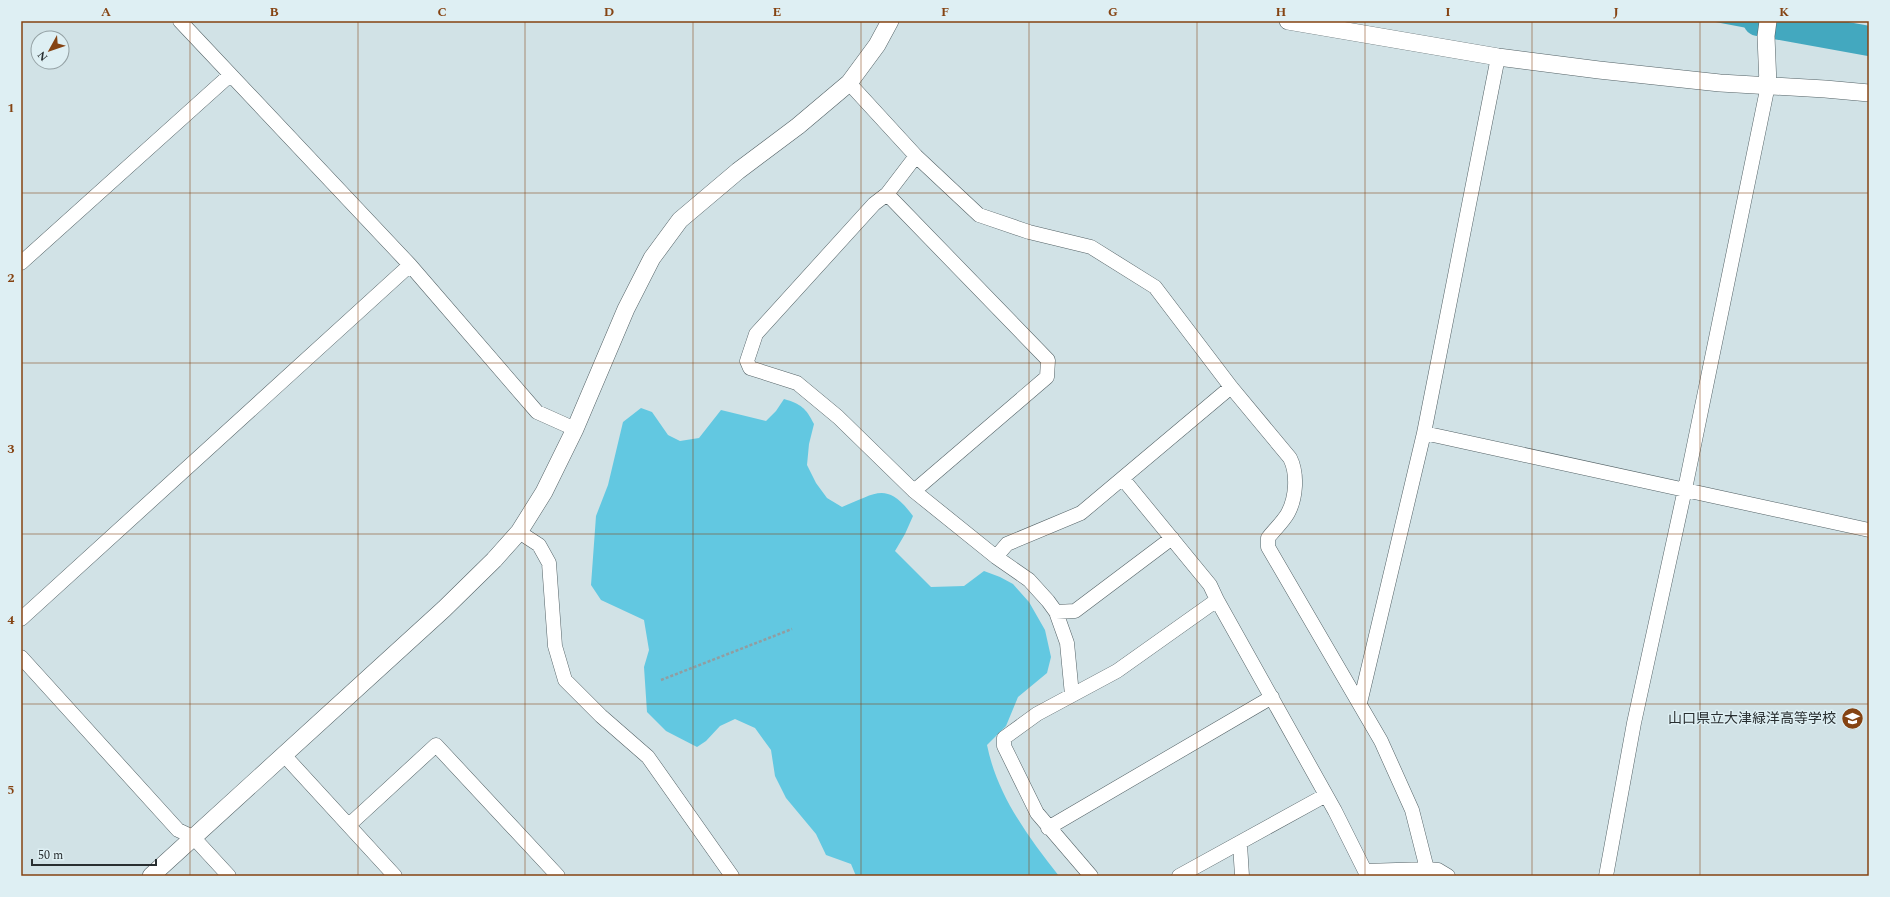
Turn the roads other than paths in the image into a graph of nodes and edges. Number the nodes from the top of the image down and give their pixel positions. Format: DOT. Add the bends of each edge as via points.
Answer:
graph roads {
  1 [pos="180,21"];
  2 [pos="890,21"];
  3 [pos="1288,21"];
  4 [pos="1767,28"];
  5 [pos="1498,57"];
  6 [pos="230,75"];
  7 [pos="849,83"];
  8 [pos="1768,85"];
  9 [pos="1869,93"];
  10 [pos="916,156"];
  11 [pos="887,194"];
  12 [pos="21,263"];
  13 [pos="410,265"];
  14 [pos="1231,388"];
  15 [pos="575,429"];
  16 [pos="1424,433"];
  17 [pos="1123,479"];
  18 [pos="1685,489"];
  19 [pos="914,491"];
  20 [pos="1869,530"];
  21 [pos="519,532"];
  22 [pos="1172,538"];
  23 [pos="996,557"];
  24 [pos="1216,600"];
  25 [pos="1056,612"];
  26 [pos="21,619"];
  27 [pos="21,657"];
  28 [pos="1072,695"];
  29 [pos="1272,697"];
  30 [pos="1360,704"];
  31 [pos="284,755"];
  32 [pos="1326,795"];
  33 [pos="349,824"];
  34 [pos="1048,828"];
  35 [pos="193,837"];
  36 [pos="1240,844"];
  37 [pos="1427,869"];
  38 [pos="151,876"];
  39 [pos="229,876"];
  40 [pos="395,876"];
  41 [pos="558,876"];
  42 [pos="732,876"];
  43 [pos="1091,876"];
  44 [pos="1179,876"];
  45 [pos="1242,876"];
  46 [pos="1448,876"];
  47 [pos="1606,876"];
  1 -- 6 [label="street"];
  2 -- 7 [label="street" via="877,45"];
  3 -- 5 [label="street"];
  4 -- 8 [label="street"];
  5 -- 8 [label="street" via="1720,83"];
  5 -- 16 [label="street"];
  6 -- 12 [label="street"];
  6 -- 13 [label="street"];
  7 -- 10 [label="street"];
  7 -- 15 [label="street" via="680,220 652,258"];
  8 -- 9 [label="street"];
  8 -- 18 [label="street"];
  10 -- 11 [label="street"];
  10 -- 14 [label="street" via="979,216 1029,232 1091,247 1155,286"];
  11 -- 19 [label="street" via="1048,360 1047,376"];
  11 -- 19 [label="street" via="874,204 756,334 747,361 750,368 797,383 838,417"];
  13 -- 15 [label="street" via="537,412"];
  13 -- 26 [label="street"];
  14 -- 17 [label="street"];
  14 -- 30 [label="street" via="1290,458 1295,468 1295,483 1288,514 1268,538 1268,547"];
  15 -- 21 [label="street" via="544,492"];
  16 -- 18 [label="street"];
  16 -- 30 [label="street"];
  17 -- 22 [label="street"];
  17 -- 23 [label="street" via="1081,513 1007,544"];
  18 -- 20 [label="street"];
  18 -- 47 [label="street" via="1634,723"];
  19 -- 23 [label="street"];
  21 -- 31 [label="street" via="444,609"];
  21 -- 42 [label="street" via="539,545 550,563 555,646 565,680 648,757"];
  22 -- 24 [label="street" via="1210,585"];
  22 -- 25 [label="street" via="1075,611"];
  23 -- 25 [label="street" via="1029,580"];
  24 -- 28 [label="street" via="1117,671"];
  24 -- 29 [label="street"];
  25 -- 28 [label="street" via="1067,643"];
  27 -- 35 [label="street" via="178,830"];
  28 -- 34 [label="street" via="1037,714 1004,738 1007,753 1037,813"];
  29 -- 32 [label="street"];
  29 -- 34 [label="street"];
  30 -- 37 [label="street" via="1381,742 1412,810"];
  31 -- 33 [label="street"];
  31 -- 35 [label="street"];
  32 -- 36 [label="street"];
  32 -- 37 [label="street" via="1365,871"];
  33 -- 40 [label="street"];
  33 -- 41 [label="street" via="436,745"];
  34 -- 43 [label="street"];
  35 -- 38 [label="street"];
  35 -- 39 [label="street"];
  36 -- 44 [label="street"];
  36 -- 45 [label="street"];
  37 -- 46 [label="street" via="1438,870"];
}
